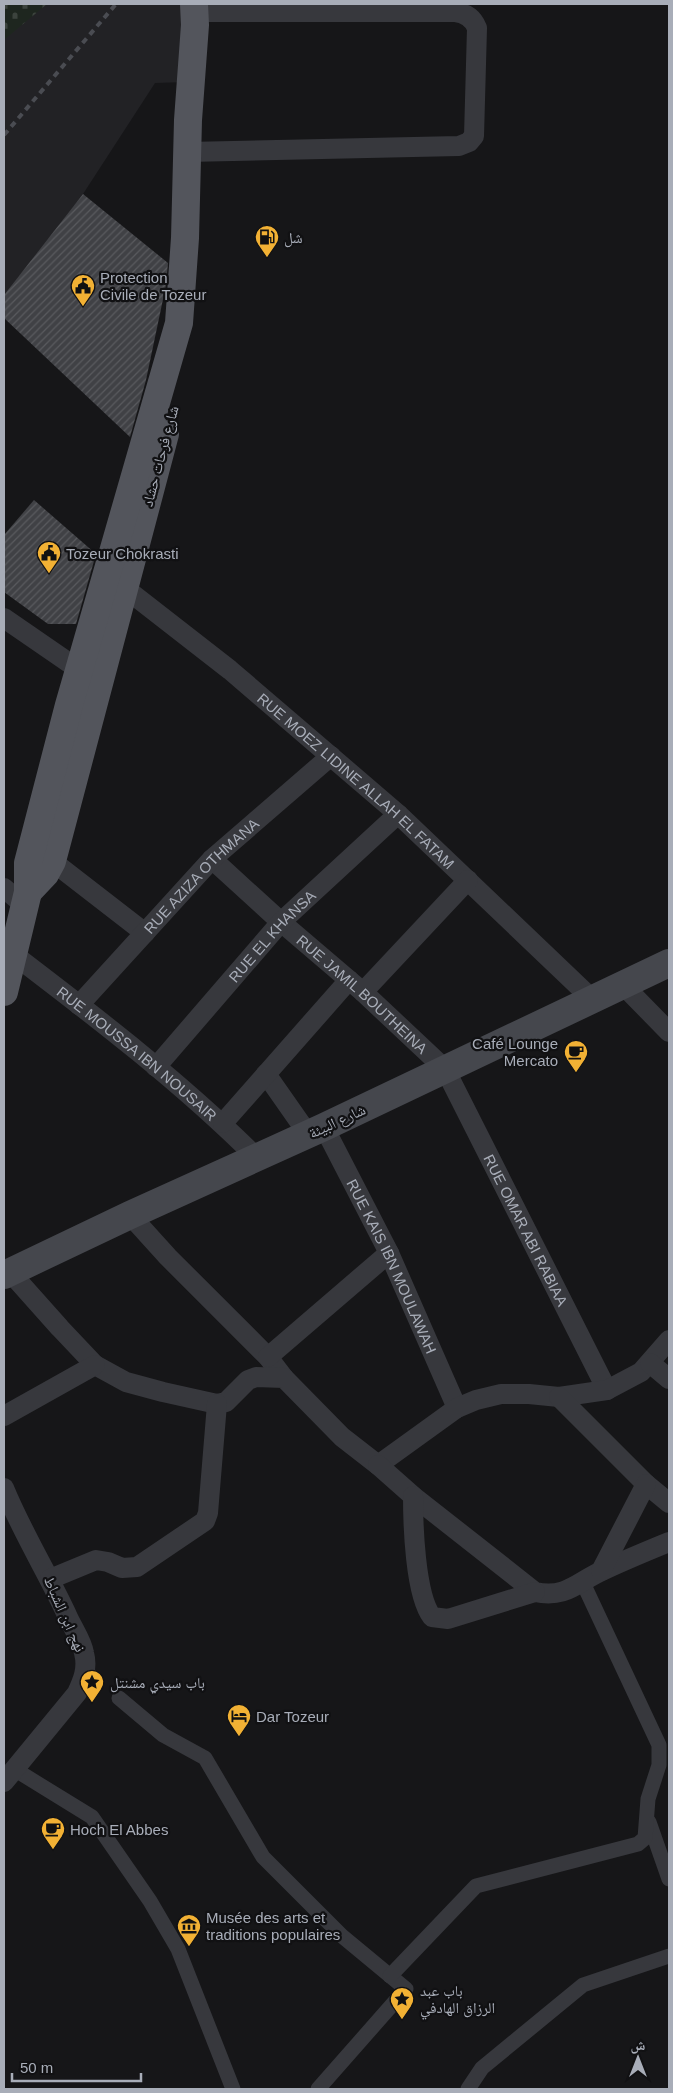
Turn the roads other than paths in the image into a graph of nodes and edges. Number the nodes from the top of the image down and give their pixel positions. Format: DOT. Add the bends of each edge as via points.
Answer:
graph roads {
  1 [pos="204,6"];
  2 [pos="196,152"];
  3 [pos="115,584"];
  4 [pos="4,618"];
  5 [pos="78,669"];
  6 [pos="80,709"];
  7 [pos="331,756"];
  8 [pos="398,814"];
  9 [pos="212,859"];
  10 [pos="52,861"];
  11 [pos="468,880"];
  12 [pos="19,895"];
  13 [pos="281,922"];
  14 [pos="145,933"];
  15 [pos="13,954"];
  16 [pos="669,963"];
  17 [pos="623,985"];
  18 [pos="356,986"];
  19 [pos="4,992"];
  20 [pos="592,999"];
  21 [pos="79,1004"];
  22 [pos="669,1032"];
  23 [pos="156,1067"];
  24 [pos="446,1069"];
  25 [pos="266,1074"];
  26 [pos="223,1123"];
  27 [pos="316,1131"];
  28 [pos="257,1158"];
  29 [pos="130,1215"];
  30 [pos="389,1252"];
  31 [pos="7,1274"];
  32 [pos="669,1340"];
  33 [pos="268,1357"];
  34 [pos="650,1363"];
  35 [pos="96,1365"];
  36 [pos="284,1378"];
  37 [pos="669,1379"];
  38 [pos="607,1390"];
  39 [pos="559,1397"];
  40 [pos="217,1404"];
  41 [pos="457,1408"];
  42 [pos="4,1416"];
  43 [pos="378,1465"];
  44 [pos="646,1484"];
  45 [pos="4,1488"];
  46 [pos="413,1496"];
  47 [pos="669,1503"];
  48 [pos="669,1542"];
  49 [pos="602,1570"];
  50 [pos="50,1579"];
  51 [pos="583,1583"];
  52 [pos="535,1592"];
  53 [pos="120,1698"];
  54 [pos="9,1775"];
  55 [pos="646,1814"];
  56 [pos="669,1879"];
  57 [pos="669,1956"];
  58 [pos="390,1976"];
  59 [pos="234,2089"];
  60 [pos="318,2089"];
  61 [pos="468,2089"];
  1 -- 2 [label="main road, شارع فرحات حشاد" via="195,25"];
  1 -- 2 [label="street" via="455,12 467,16 478,28 474,136 459,146"];
  2 -- 3 [label="main road, شارع فرحات حشاد" via="179,323"];
  3 -- 5 [label="main road, شارع فرحات حشاد"];
  3 -- 6 [label="main road, شارع فرحات حشاد"];
  3 -- 7 [label="street, RUE MOEZ LIDINE ALLAH EL FATAM" via="230,670"];
  4 -- 5 [label="street"];
  5 -- 6 [label="main road, شارع فرحات حشاد"];
  6 -- 10 [label="main road, شارع فرحات حشاد"];
  6 -- 12 [label="main road, شارع فرحات حشاد"];
  7 -- 8 [label="street, RUE MOEZ LIDINE ALLAH EL FATAM"];
  7 -- 9 [label="street, RUE AZIZA OTHMANA"];
  8 -- 11 [label="street, RUE MOEZ LIDINE ALLAH EL FATAM"];
  8 -- 13 [label="street, RUE EL KHANSA"];
  9 -- 13 [label="street, RUE JAMIL BOUTHEINA"];
  9 -- 14 [label="street, RUE AZIZA OTHMANA"];
  10 -- 12 [label="main road, شارع فرحات حشاد" via="45,874"];
  10 -- 14 [label="street"];
  11 -- 18 [label="street"];
  11 -- 20 [label="street, RUE MOEZ LIDINE ALLAH EL FATAM"];
  12 -- 15 [label="main road, شارع فرحات حشاد"];
  13 -- 18 [label="street, RUE JAMIL BOUTHEINA"];
  13 -- 23 [label="street, RUE EL KHANSA"];
  14 -- 21 [label="street, RUE AZIZA OTHMANA"];
  15 -- 19 [label="main road, شارع فرحات حشاد"];
  15 -- 21 [label="street, RUE MOUSSA IBN NOUSAIR"];
  16 -- 17 [label="main road, شارع البيئة"];
  17 -- 20 [label="main road, شارع البيئة"];
  17 -- 22 [label="street"];
  18 -- 24 [label="street, RUE JAMIL BOUTHEINA"];
  18 -- 25 [label="street"];
  20 -- 24 [label="main road, شارع البيئة"];
  21 -- 23 [label="street, RUE MOUSSA IBN NOUSAIR"];
  23 -- 26 [label="street, RUE MOUSSA IBN NOUSAIR"];
  24 -- 27 [label="main road, شارع البيئة"];
  24 -- 38 [label="street, RUE OMAR ABI RABIAA"];
  25 -- 26 [label="street"];
  25 -- 27 [label="street, RUE KAIS IBN MOULAWAH"];
  26 -- 28 [label="street, RUE MOUSSA IBN NOUSAIR"];
  27 -- 28 [label="main road, شارع البيئة"];
  27 -- 30 [label="street, RUE KAIS IBN MOULAWAH"];
  28 -- 29 [label="main road, شارع البيئة"];
  29 -- 31 [label="main road, شارع البيئة"];
  29 -- 33 [label="street"];
  30 -- 33 [label="street"];
  30 -- 41 [label="street, RUE KAIS IBN MOULAWAH"];
  31 -- 35 [label="street"];
  32 -- 34 [label="street"];
  33 -- 36 [label="street"];
  34 -- 37 [label="street"];
  34 -- 38 [label="street" via="641,1372"];
  35 -- 40 [label="street" via="126,1382"];
  35 -- 42 [label="street"];
  36 -- 40 [label="street" via="256,1377 248,1380 226,1402"];
  36 -- 43 [label="street" via="342,1437"];
  38 -- 39 [label="street"];
  39 -- 41 [label="street" via="501,1394"];
  39 -- 44 [label="street"];
  40 -- 50 [label="street" via="205,1521 136,1567 122,1568 96,1560"];
  41 -- 43 [label="street"];
  43 -- 46 [label="street"];
  44 -- 47 [label="street"];
  44 -- 49 [label="street"];
  45 -- 50 [label="street, نهج ابن الشباط"];
  46 -- 52 [label="street"];
  46 -- 52 [label="street" via="413,1539 424,1600 432,1617 448,1620"];
  48 -- 49 [label="street"];
  49 -- 51 [label="street"];
  50 -- 54 [label="street, نهج ابن الشباط" via="84,1652 84,1678 77,1693"];
  51 -- 52 [label="street" via="564,1592"];
  51 -- 55 [label="street" via="659,1746 659,1765"];
  53 -- 58 [label="street" via="163,1735 205,1758 263,1857 342,1936"];
  54 -- 59 [label="street" via="92,1817 98,1825 178,1949"];
  55 -- 56 [label="street"];
  55 -- 58 [label="street" via="645,1838 638,1844 476,1886"];
  57 -- 61 [label="street" via="584,1985 482,2068"];
  58 -- 60 [label="street" via="406,1989"];
}
